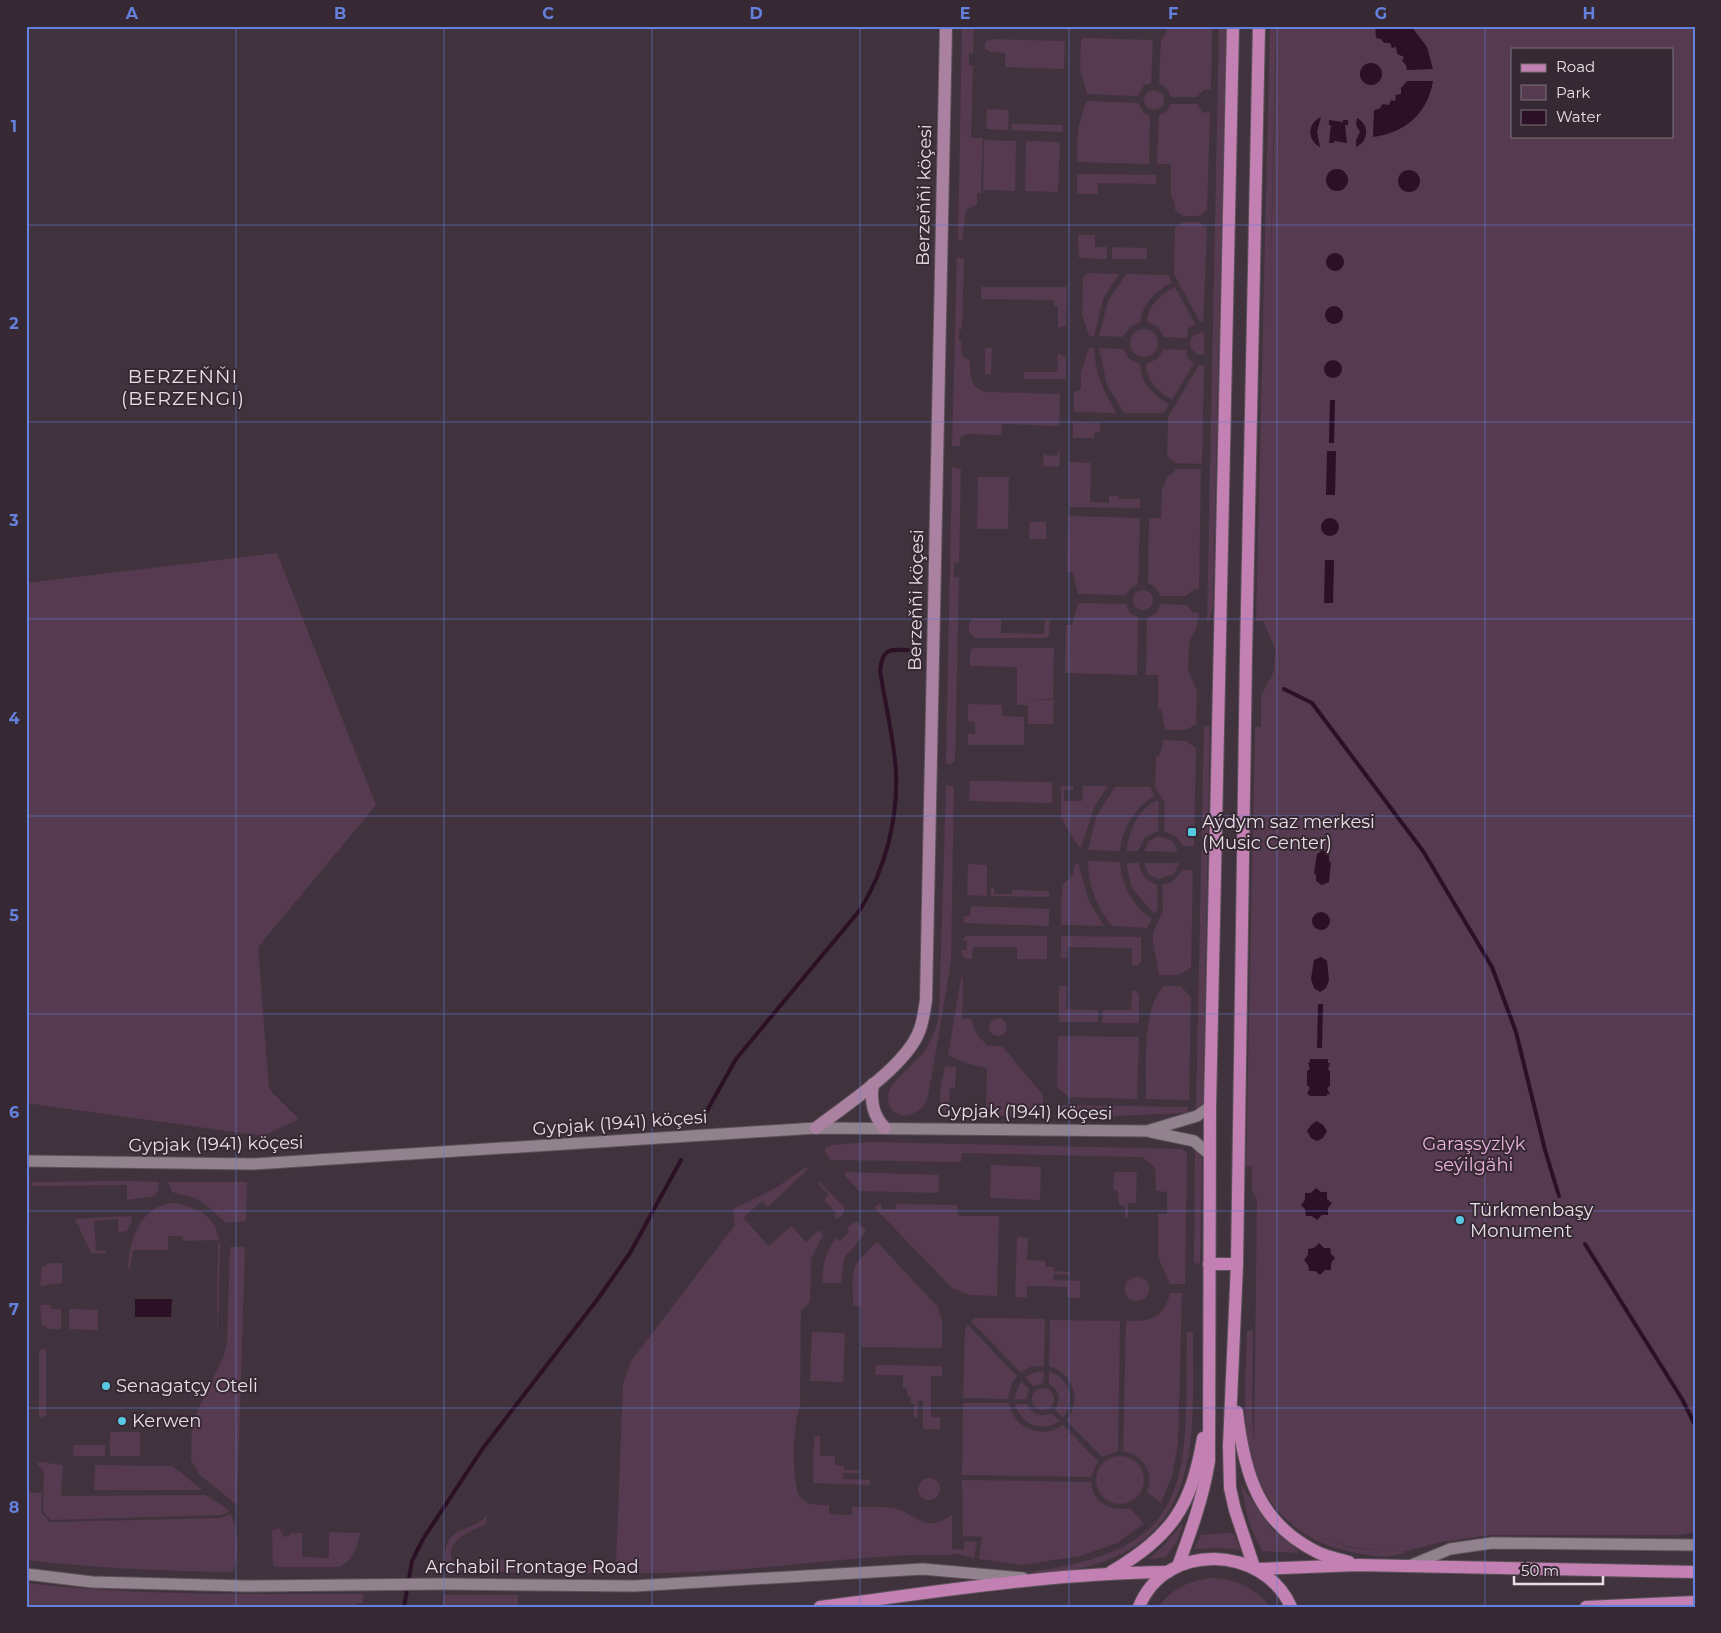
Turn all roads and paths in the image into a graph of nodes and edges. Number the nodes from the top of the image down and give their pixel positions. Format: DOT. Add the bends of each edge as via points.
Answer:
graph roads {
  1 [pos="946,26"];
  2 [pos="1234,26"];
  3 [pos="1258,26"];
  4 [pos="873,1084"];
  5 [pos="1210,1107"];
  6 [pos="816,1128"];
  7 [pos="885,1128"];
  8 [pos="1147,1131"];
  9 [pos="1210,1154"];
  10 [pos="26,1161"];
  11 [pos="1209,1264"];
  12 [pos="1237,1264"];
  13 [pos="1233,1383"];
  14 [pos="1208,1406"];
  15 [pos="1695,1545"];
  16 [pos="1358,1565"];
  17 [pos="1409,1566"];
  18 [pos="1256,1568"];
  19 [pos="1173,1569"];
  20 [pos="1695,1572"];
  21 [pos="1111,1573"];
  22 [pos="26,1574"];
  23 [pos="1036,1580"];
  24 [pos="1695,1602"];
  25 [pos="820,1607"];
  26 [pos="1139,1607"];
  27 [pos="1291,1607"];
  28 [pos="1586,1607"];
  1 -- 4 [label="street, Berzeňňi köçesi" via="926,993 918,1036"];
  2 -- 5 [label="main road"];
  3 -- 12 [label="main road"];
  4 -- 6 [label="street, Berzeňňi köçesi"];
  4 -- 7 [label="street" via="874,1113"];
  5 -- 8 [label="street, Gypjak (1941) köçesi" via="1197,1116"];
  5 -- 9 [label="main road"];
  6 -- 7 [label="street, Gypjak (1941) köçesi"];
  6 -- 10 [label="street, Gypjak (1941) köçesi" via="253,1164"];
  7 -- 8 [label="street, Gypjak (1941) köçesi"];
  8 -- 9 [label="street" via="1194,1141"];
  9 -- 11 [label="main road"];
  11 -- 12 [label="main road"];
  11 -- 14 [label="main road"];
  12 -- 13 [label="main road"];
  13 -- 16 [label="main road" via="1242,1451 1253,1487 1261,1501 1280,1524 1319,1553"];
  13 -- 18 [label="main road" via="1230,1488"];
  14 -- 19 [label="main road" via="1205,1487 1197,1516"];
  14 -- 21 [label="main road" via="1198,1465 1187,1499 1172,1525 1139,1555"];
  15 -- 17 [label="street" via="1492,1543 1450,1549"];
  16 -- 17 [label="main road"];
  16 -- 18 [label="main road"];
  17 -- 20 [label="main road"];
  18 -- 19 [label="main road" via="1224,1558 1200,1559"];
  18 -- 27 [label="main road" via="1274,1582"];
  19 -- 21 [label="main road"];
  19 -- 26 [label="main road" via="1153,1586"];
  21 -- 23 [label="main road"];
  22 -- 23 [label="street, Archabil Frontage Road" via="119,1584 244,1586 634,1586 924,1569"];
  23 -- 25 [label="main road"];
  24 -- 28 [label="main road"];
}
